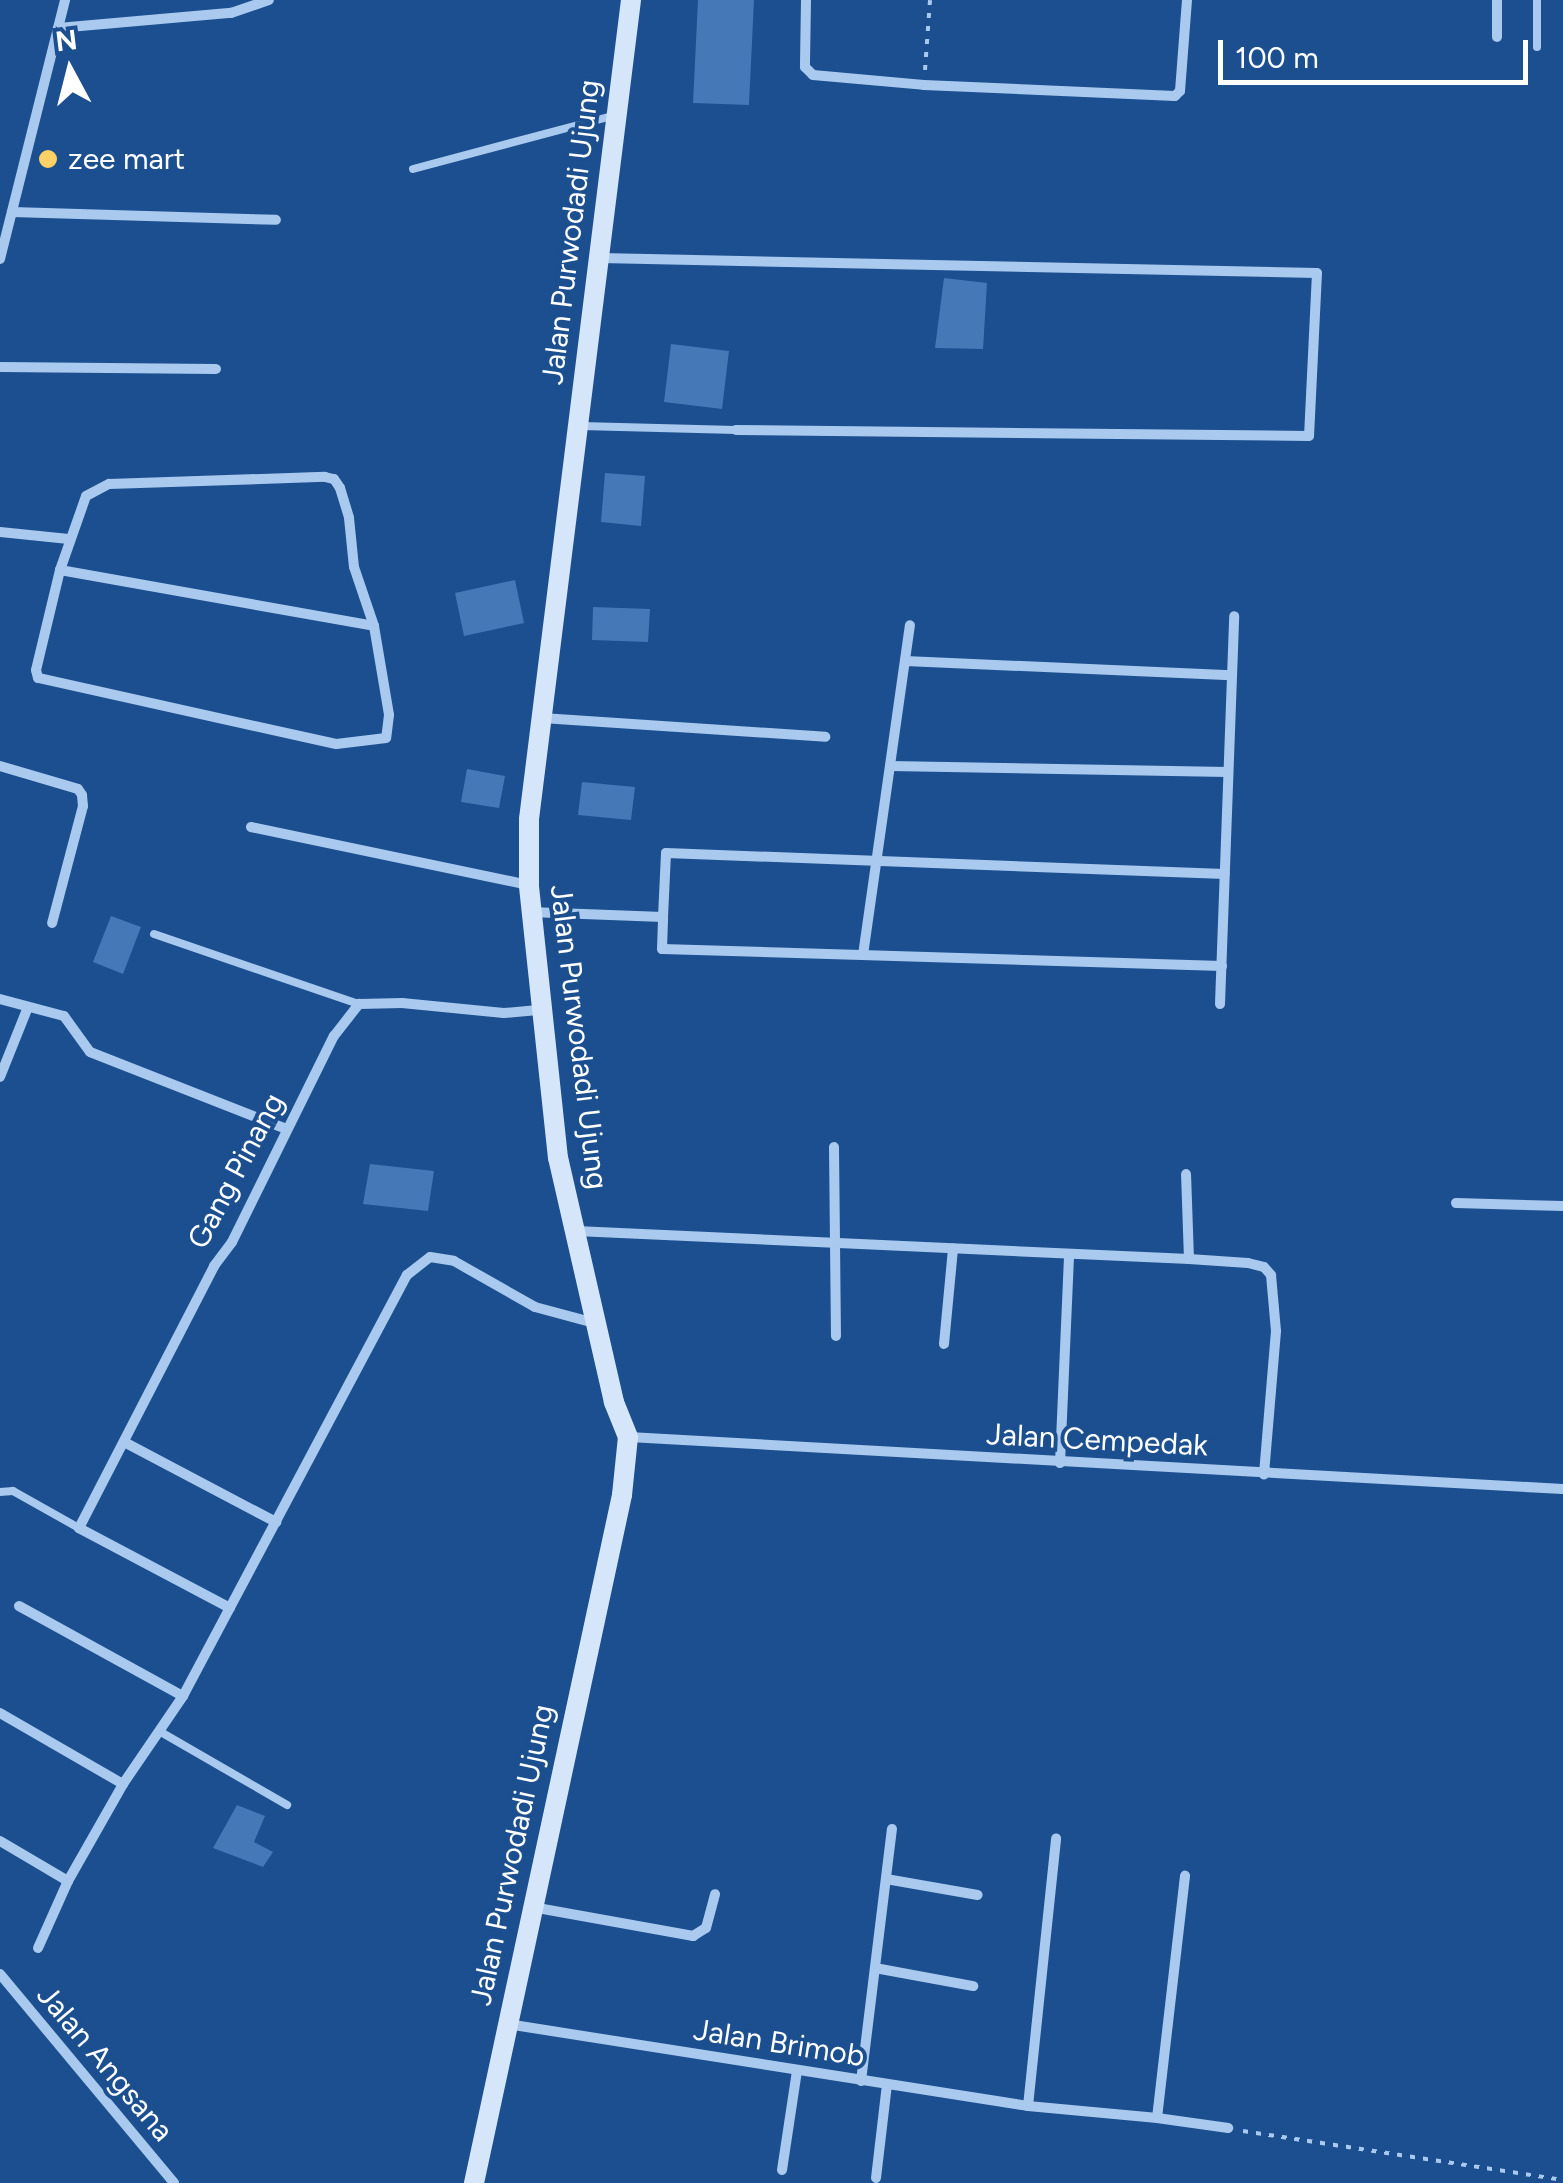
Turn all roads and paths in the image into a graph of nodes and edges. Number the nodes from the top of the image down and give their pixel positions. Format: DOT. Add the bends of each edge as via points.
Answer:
graph roads {
  1 [pos="65,0"];
  2 [pos="269,0"];
  3 [pos="631,0"];
  4 [pos="806,0"];
  5 [pos="930,0"];
  6 [pos="1187,0"];
  7 [pos="1496,0"];
  8 [pos="1537,0"];
  9 [pos="58,28"];
  10 [pos="1496,37"];
  11 [pos="1537,47"];
  12 [pos="924,85"];
  13 [pos="616,115"];
  14 [pos="412,169"];
  15 [pos="12,212"];
  16 [pos="276,220"];
  17 [pos="598,258"];
  18 [pos="0,259"];
  19 [pos="0,367"];
  20 [pos="216,369"];
  21 [pos="577,426"];
  22 [pos="736,430"];
  23 [pos="0,532"];
  24 [pos="69,539"];
  25 [pos="60,570"];
  26 [pos="1234,616"];
  27 [pos="374,626"];
  28 [pos="910,626"];
  29 [pos="905,661"];
  30 [pos="1231,675"];
  31 [pos="542,718"];
  32 [pos="825,738"];
  33 [pos="0,766"];
  34 [pos="890,766"];
  35 [pos="1228,772"];
  36 [pos="251,827"];
  37 [pos="876,860"];
  38 [pos="1224,874"];
  39 [pos="529,886"];
  40 [pos="529,912"];
  41 [pos="664,917"];
  42 [pos="52,923"];
  43 [pos="154,934"];
  44 [pos="863,955"];
  45 [pos="1222,966"];
  46 [pos="0,1000"];
  47 [pos="359,1004"];
  48 [pos="1220,1004"];
  49 [pos="28,1007"];
  50 [pos="542,1010"];
  51 [pos="0,1078"];
  52 [pos="286,1129"];
  53 [pos="834,1146"];
  54 [pos="1186,1174"];
  55 [pos="1456,1203"];
  56 [pos="1563,1206"];
  57 [pos="576,1231"];
  58 [pos="835,1242"];
  59 [pos="954,1248"];
  60 [pos="1069,1254"];
  61 [pos="1189,1259"];
  62 [pos="599,1324"];
  63 [pos="836,1336"];
  64 [pos="944,1344"];
  65 [pos="628,1437"];
  66 [pos="126,1443"];
  67 [pos="1060,1463"];
  68 [pos="1264,1475"];
  69 [pos="1563,1489"];
  70 [pos="0,1492"];
  71 [pos="276,1522"];
  72 [pos="78,1528"];
  73 [pos="19,1606"];
  74 [pos="230,1608"];
  75 [pos="183,1696"];
  76 [pos="0,1712"];
  77 [pos="159,1730"];
  78 [pos="123,1784"];
  79 [pos="286,1805"];
  80 [pos="892,1829"];
  81 [pos="1056,1838"];
  82 [pos="0,1841"];
  83 [pos="1186,1876"];
  84 [pos="886,1879"];
  85 [pos="68,1881"];
  86 [pos="715,1894"];
  87 [pos="978,1896"];
  88 [pos="531,1906"];
  89 [pos="38,1948"];
  90 [pos="875,1968"];
  91 [pos="0,1974"];
  92 [pos="972,1986"];
  93 [pos="506,2023"];
  94 [pos="797,2071"];
  95 [pos="861,2080"];
  96 [pos="888,2084"];
  97 [pos="1028,2106"];
  98 [pos="1157,2118"];
  99 [pos="1228,2128"];
  100 [pos="782,2170"];
  101 [pos="876,2178"];
  102 [pos="1563,2180"];
  103 [pos="174,2183"];
  104 [pos="474,2183"];
  1 -- 9 [label="street"];
  2 -- 9 [label="street" via="231,13"];
  3 -- 13 [label="street, Jalan Purwodadi Ujung"];
  4 -- 12 [label="street" via="805,67 813,76"];
  5 -- 12 [label="path"];
  6 -- 12 [label="street" via="1175,96"];
  7 -- 10 [label="street"];
  8 -- 11 [label="lane"];
  9 -- 15 [label="street"];
  13 -- 14 [label="lane"];
  13 -- 17 [label="street, Jalan Purwodadi Ujung"];
  15 -- 16 [label="street"];
  15 -- 18 [label="street"];
  17 -- 21 [label="street, Jalan Purwodadi Ujung"];
  17 -- 22 [label="street" via="1317,273 1310,436"];
  19 -- 20 [label="street"];
  21 -- 22 [label="lane"];
  21 -- 31 [label="street, Jalan Purwodadi Ujung"];
  23 -- 24 [label="street"];
  24 -- 25 [label="street"];
  24 -- 27 [label="street" via="86,496 110,484 334,478"];
  25 -- 27 [label="street"];
  25 -- 27 [label="street" via="38,678 336,744 386,738 389,716"];
  26 -- 30 [label="street"];
  28 -- 29 [label="street"];
  29 -- 30 [label="street"];
  29 -- 34 [label="street"];
  30 -- 35 [label="street"];
  31 -- 32 [label="street"];
  31 -- 39 [label="street, Jalan Purwodadi Ujung" via="529,818"];
  33 -- 42 [label="street" via="82,795"];
  34 -- 35 [label="street"];
  34 -- 37 [label="street"];
  35 -- 38 [label="street"];
  36 -- 39 [label="street"];
  37 -- 38 [label="street"];
  37 -- 41 [label="street" via="666,852"];
  37 -- 44 [label="street"];
  38 -- 45 [label="street"];
  39 -- 40 [label="street, Jalan Purwodadi Ujung"];
  40 -- 41 [label="street"];
  40 -- 50 [label="street, Jalan Purwodadi Ujung"];
  41 -- 44 [label="street" via="662,949"];
  43 -- 47 [label="lane"];
  44 -- 45 [label="street"];
  45 -- 48 [label="street"];
  46 -- 49 [label="street"];
  47 -- 50 [label="street" via="504,1014"];
  47 -- 52 [label="street, Gang Pinang" via="334,1036"];
  49 -- 51 [label="street"];
  49 -- 52 [label="street" via="64,1016 90,1052"];
  50 -- 57 [label="street, Jalan Purwodadi Ujung" via="558,1158"];
  52 -- 66 [label="street, Gang Pinang"];
  53 -- 58 [label="street"];
  54 -- 61 [label="street"];
  55 -- 56 [label="street"];
  57 -- 58 [label="street"];
  57 -- 62 [label="street, Jalan Purwodadi Ujung"];
  58 -- 59 [label="street"];
  58 -- 63 [label="street"];
  59 -- 60 [label="street"];
  59 -- 64 [label="street"];
  60 -- 61 [label="street"];
  60 -- 67 [label="street"];
  61 -- 68 [label="street" via="1248,1263 1271,1275 1276,1332"];
  62 -- 65 [label="street, Jalan Purwodadi Ujung"];
  62 -- 71 [label="street" via="535,1307 454,1262 430,1257 407,1274"];
  65 -- 67 [label="street, Jalan Cempedak"];
  65 -- 88 [label="street, Jalan Purwodadi Ujung" via="622,1495"];
  66 -- 71 [label="street"];
  66 -- 72 [label="street, Gang Pinang"];
  67 -- 68 [label="street, Jalan Cempedak"];
  68 -- 69 [label="street, Jalan Cempedak"];
  70 -- 72 [label="lane" via="12,1491"];
  71 -- 74 [label="street"];
  72 -- 74 [label="street"];
  73 -- 75 [label="street"];
  74 -- 75 [label="street"];
  75 -- 77 [label="street"];
  76 -- 78 [label="street"];
  77 -- 78 [label="street"];
  77 -- 79 [label="lane"];
  78 -- 85 [label="street"];
  80 -- 84 [label="street"];
  81 -- 97 [label="street"];
  82 -- 85 [label="street"];
  83 -- 98 [label="street"];
  84 -- 87 [label="street"];
  84 -- 90 [label="street"];
  85 -- 89 [label="street"];
  86 -- 88 [label="street" via="706,1928 693,1936"];
  88 -- 93 [label="street, Jalan Purwodadi Ujung"];
  90 -- 92 [label="street"];
  90 -- 95 [label="street"];
  91 -- 103 [label="street, Jalan Angsana"];
  93 -- 94 [label="street, Jalan Brimob"];
  93 -- 104 [label="street, Jalan Purwodadi Ujung"];
  94 -- 95 [label="street, Jalan Brimob"];
  94 -- 100 [label="street"];
  95 -- 96 [label="street, Jalan Brimob"];
  96 -- 97 [label="street, Jalan Brimob"];
  96 -- 101 [label="street"];
  97 -- 98 [label="street, Jalan Brimob"];
  98 -- 99 [label="street, Jalan Brimob"];
  99 -- 102 [label="path"];
}
